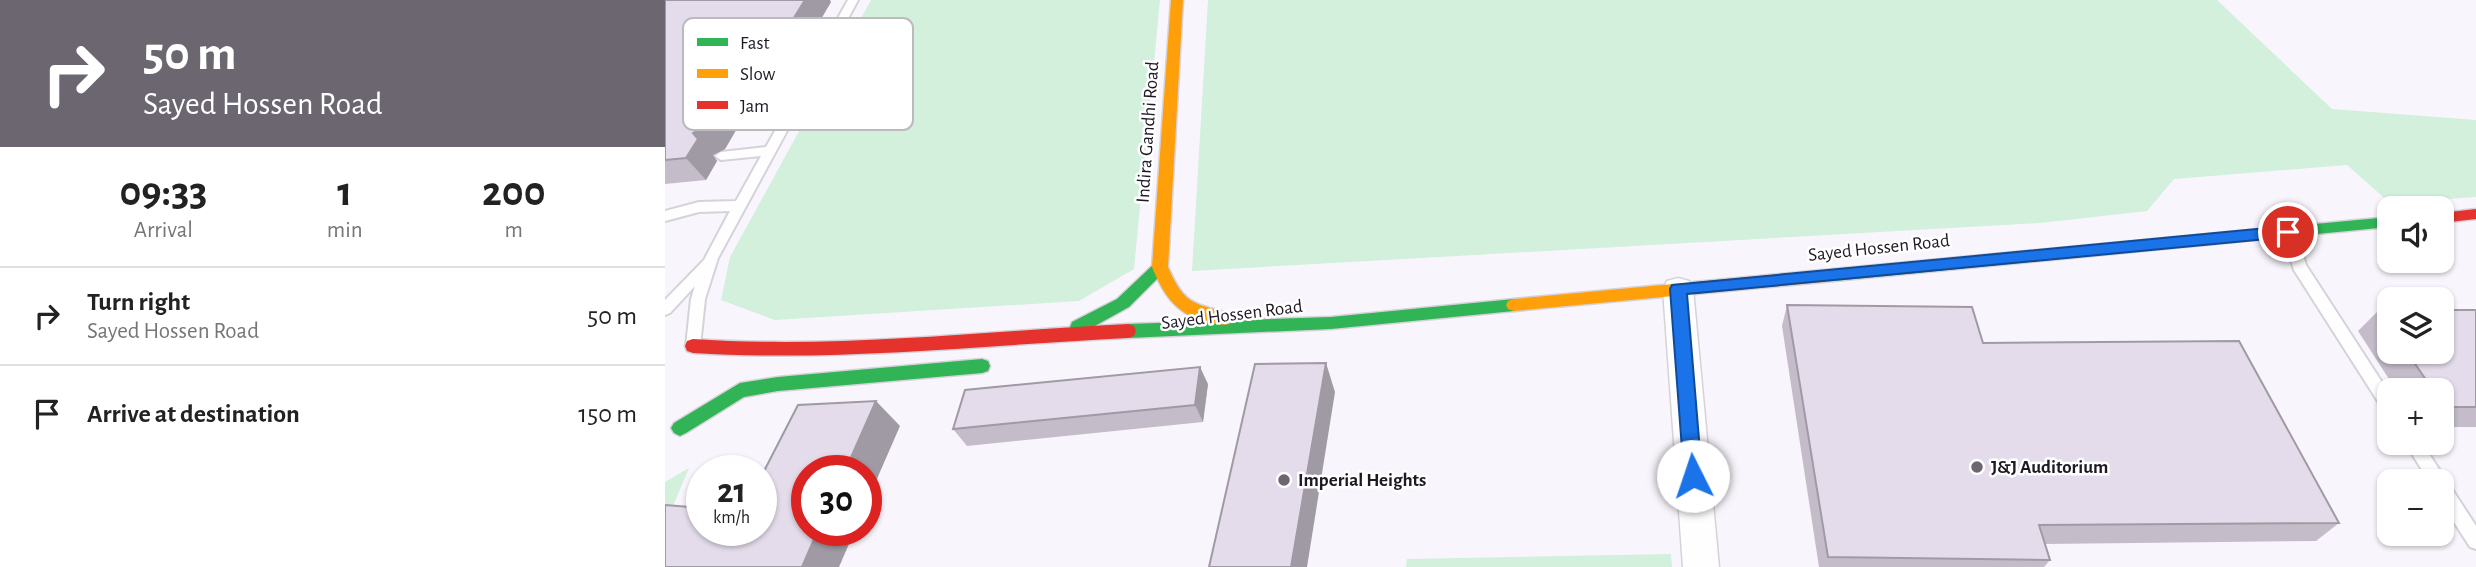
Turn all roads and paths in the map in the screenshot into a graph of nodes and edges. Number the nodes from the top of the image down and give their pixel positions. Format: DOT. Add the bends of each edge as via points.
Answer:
graph roads {
  1 [pos="853,0"];
  2 [pos="1177,0"];
  3 [pos="843,18"];
  4 [pos="782,130"];
  5 [pos="771,151"];
  6 [pos="720,156"];
  7 [pos="741,205"];
  8 [pos="2476,214"];
  9 [pos="665,216"];
  10 [pos="2454,217"];
  11 [pos="2377,223"];
  12 [pos="2288,232"];
  13 [pos="712,258"];
  14 [pos="1160,267"];
  15 [pos="1678,289"];
  16 [pos="665,309"];
  17 [pos="1331,323"];
  18 [pos="1263,325"];
  19 [pos="1061,333"];
  20 [pos="685,345"];
  21 [pos="1159,346"];
  22 [pos="711,362"];
  23 [pos="997,365"];
  24 [pos="711,387"];
  25 [pos="2377,387"];
  26 [pos="680,428"];
  27 [pos="665,437"];
  28 [pos="2454,507"];
  29 [pos="2476,541"];
  30 [pos="1701,567"];
  1 -- 3 [label="lane"];
  2 -- 14 [label="main road, Indira Gandhi Road"];
  4 -- 5 [label="lane"];
  5 -- 6 [label="lane"];
  5 -- 7 [label="lane"];
  7 -- 9 [label="lane" via="699,207"];
  7 -- 13 [label="lane"];
  8 -- 10 [label="main road"];
  11 -- 12 [label="main road, Sayed Hossen Road"];
  12 -- 15 [label="main road, Sayed Hossen Road"];
  12 -- 25 [label="lane" via="2299,266"];
  13 -- 16 [label="lane"];
  13 -- 20 [label="lane"];
  14 -- 18 [label="main road, Indira Gandhi Road" via="1170,293 1185,310"];
  14 -- 19 [label="main road" via="1123,305"];
  15 -- 17 [label="main road, Sayed Hossen Road"];
  15 -- 30 [label="street"];
  17 -- 18 [label="main road, Sayed Hossen Road"];
  17 -- 21 [label="main road, Sayed Hossen Road"];
  18 -- 19 [label="main road, Sayed Hossen Road"];
  19 -- 20 [label="main road, Sayed Hossen Road" via="823,352"];
  20 -- 22 [label="main road" via="708,355"];
  23 -- 26 [label="main road" via="740,390"];
  24 -- 26 [label="main road" via="700,408"];
  26 -- 27 [label="main road"];
  28 -- 29 [label="lane"];
}
